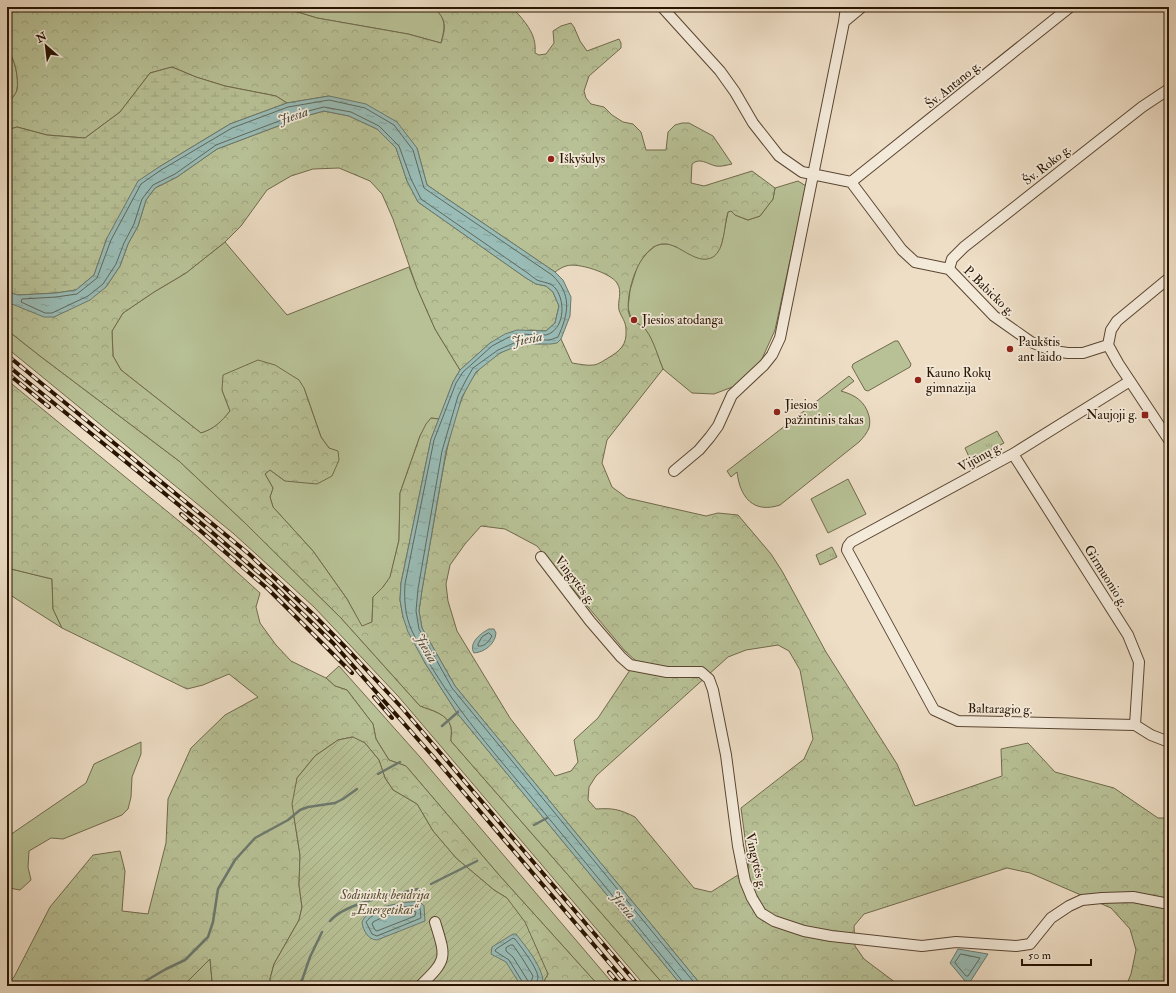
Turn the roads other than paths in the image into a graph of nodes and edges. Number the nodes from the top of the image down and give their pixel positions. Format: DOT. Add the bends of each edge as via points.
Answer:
graph roads {
  1 [pos="662,7"];
  2 [pos="846,7"];
  3 [pos="862,7"];
  4 [pos="1070,7"];
  5 [pos="844,22"];
  6 [pos="1169,89"];
  7 [pos="814,174"];
  8 [pos="851,182"];
  9 [pos="949,269"];
  10 [pos="1169,278"];
  11 [pos="1108,345"];
  12 [pos="1130,381"];
  13 [pos="1169,440"];
  14 [pos="1013,454"];
  15 [pos="674,472"];
  16 [pos="848,554"];
  17 [pos="541,557"];
  18 [pos="1135,725"];
  19 [pos="1169,742"];
  20 [pos="1169,904"];
  21 [pos="435,922"];
  22 [pos="420,986"];
  1 -- 7 [label="street" via="720,71 753,123 779,156 802,172"];
  2 -- 5 [label="street"];
  3 -- 5 [label="street"];
  4 -- 8 [label="street, Šv. Antano g."];
  5 -- 7 [label="street"];
  6 -- 9 [label="street, Šv. Roko g." via="1142,107 964,247 952,259"];
  7 -- 8 [label="street"];
  7 -- 15 [label="street" via="780,338 764,366 732,395 710,437"];
  8 -- 9 [label="street, P. Babicko g." via="902,250 915,262"];
  9 -- 11 [label="street, P. Babicko g." via="994,316 1032,342 1053,351 1068,353"];
  10 -- 11 [label="street" via="1117,321 1111,330"];
  11 -- 12 [label="street"];
  12 -- 13 [label="street"];
  12 -- 14 [label="street, Vijūnų g."];
  14 -- 16 [label="street, Vijūnų g." via="851,542"];
  14 -- 18 [label="street, Girmuonio g." via="1128,635 1139,662"];
  16 -- 18 [label="street, Baltaragio g." via="934,710 958,721"];
  17 -- 20 [label="street, Vingytės g." via="590,621 630,664 667,672 701,672 709,679 726,755 745,880 761,913 774,921 804,931 831,936 922,946 956,942 1016,946 1030,944 1051,918 1082,900 1133,897"];
  18 -- 19 [label="street"];
  21 -- 22 [label="street" via="443,948 443,958 436,971"];
}
